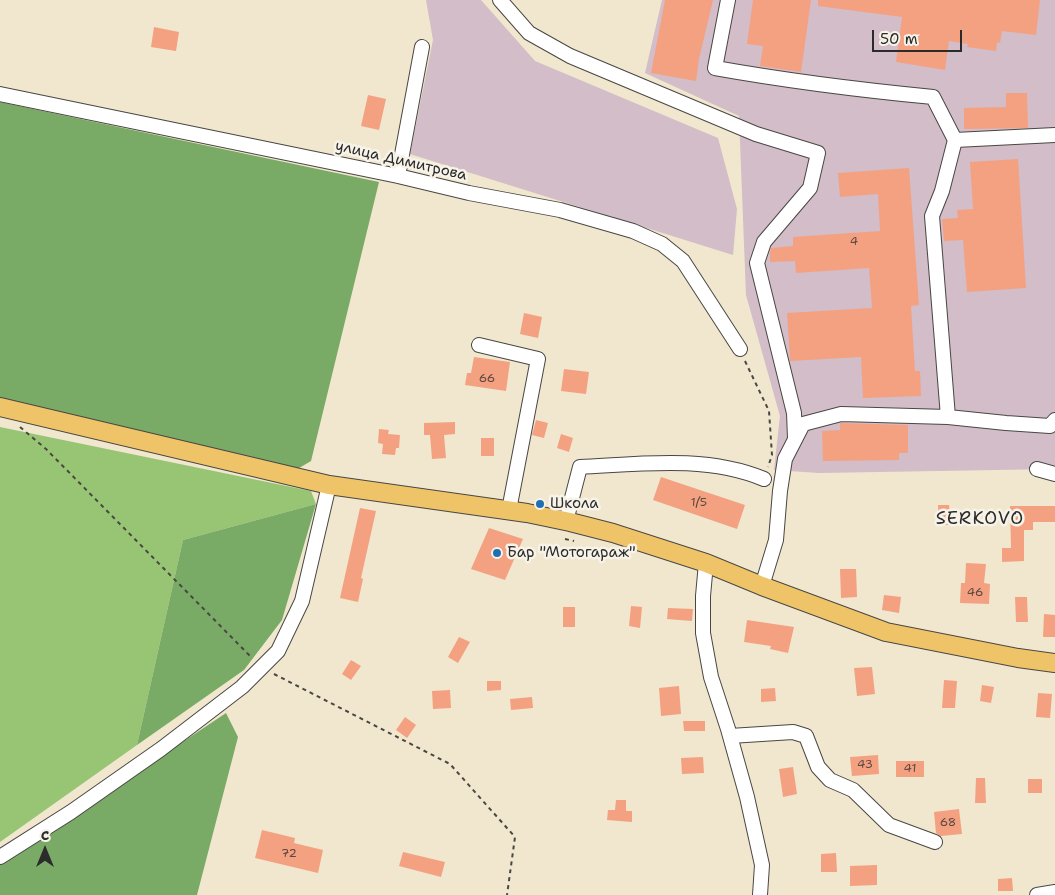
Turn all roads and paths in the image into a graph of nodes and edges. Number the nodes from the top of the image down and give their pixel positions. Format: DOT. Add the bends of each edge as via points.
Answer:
graph roads {
  1 [pos="500,0"];
  2 [pos="728,0"];
  3 [pos="422,47"];
  4 [pos="0,94"];
  5 [pos="1055,135"];
  6 [pos="955,140"];
  7 [pos="398,176"];
  8 [pos="479,345"];
  9 [pos="740,349"];
  10 [pos="0,407"];
  11 [pos="948,417"];
  12 [pos="1055,420"];
  13 [pos="19,426"];
  14 [pos="795,438"];
  15 [pos="1037,469"];
  16 [pos="1055,474"];
  17 [pos="764,479"];
  18 [pos="329,485"];
  19 [pos="509,510"];
  20 [pos="566,530"];
  21 [pos="574,541"];
  22 [pos="706,563"];
  23 [pos="762,586"];
  24 [pos="1055,663"];
  25 [pos="262,668"];
  26 [pos="730,736"];
  27 [pos="935,842"];
  28 [pos="0,857"];
  29 [pos="1055,892"];
  30 [pos="507,895"];
  31 [pos="760,895"];
  32 [pos="1037,895"];
  1 -- 14 [label="street" via="530,32 570,56 756,134 818,153 810,188 764,242 757,263 794,413"];
  2 -- 6 [label="street" via="716,68 797,82 934,97"];
  3 -- 7 [label="street"];
  4 -- 7 [label="street, улица Димитрова"];
  5 -- 6 [label="street"];
  6 -- 11 [label="street" via="932,216"];
  7 -- 9 [label="street, улица Димитрова" via="560,210 633,231 662,244 683,261"];
  8 -- 19 [label="street" via="538,359"];
  9 -- 17 [label="path" via="768,411 772,455"];
  10 -- 18 [label="main road"];
  11 -- 12 [label="street" via="1050,426"];
  11 -- 14 [label="street" via="841,414 803,424"];
  13 -- 25 [label="path" via="46,449"];
  14 -- 23 [label="street" via="786,459 776,540"];
  15 -- 16 [label="street"];
  17 -- 20 [label="street" via="713,464 580,467"];
  18 -- 19 [label="main road"];
  18 -- 25 [label="street" via="302,601 278,651"];
  19 -- 20 [label="main road"];
  20 -- 21 [label="path"];
  20 -- 22 [label="main road" via="613,533"];
  22 -- 23 [label="main road"];
  22 -- 26 [label="street" via="703,633 711,677"];
  23 -- 24 [label="main road" via="886,632"];
  25 -- 28 [label="street" via="161,749"];
  25 -- 30 [label="path" via="450,764 515,837"];
  26 -- 27 [label="street" via="793,732 806,736 818,766 830,780 852,790 889,825"];
  26 -- 31 [label="street" via="762,866"];
  29 -- 32 [label="street"];
}
